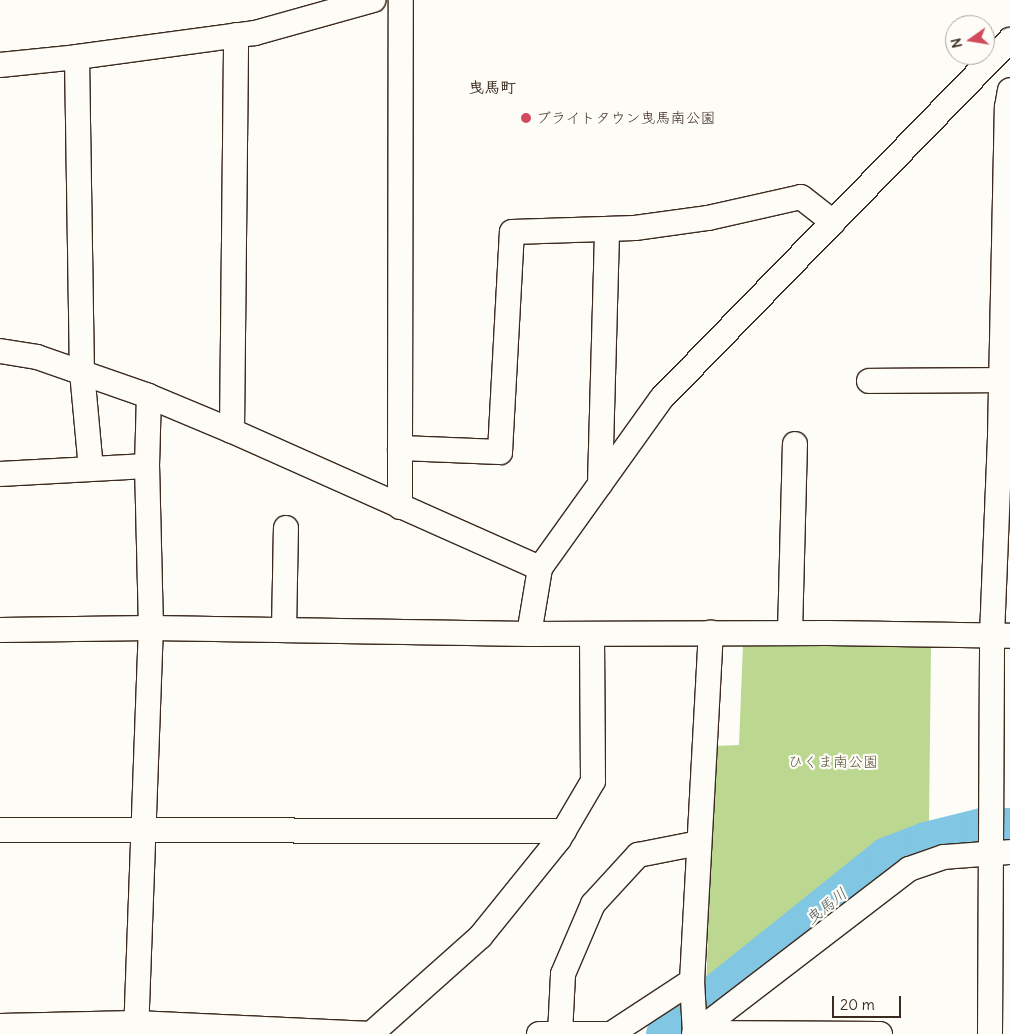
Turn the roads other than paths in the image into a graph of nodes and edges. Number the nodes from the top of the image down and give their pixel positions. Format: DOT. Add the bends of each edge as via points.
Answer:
graph roads {
  1 [pos="373,0"];
  2 [pos="401,0"];
  3 [pos="236,36"];
  4 [pos="1010,40"];
  5 [pos="77,57"];
  6 [pos="0,64"];
  7 [pos="1010,90"];
  8 [pos="833,222"];
  9 [pos="607,230"];
  10 [pos="0,351"];
  11 [pos="82,372"];
  12 [pos="1001,380"];
  13 [pos="869,381"];
  14 [pos="149,396"];
  15 [pos="232,430"];
  16 [pos="1005,436"];
  17 [pos="795,444"];
  18 [pos="400,448"];
  19 [pos="147,466"];
  20 [pos="91,469"];
  21 [pos="0,474"];
  22 [pos="600,484"];
  23 [pos="400,507"];
  24 [pos="286,528"];
  25 [pos="540,568"];
  26 [pos="151,628"];
  27 [pos="0,630"];
  28 [pos="284,630"];
  29 [pos="711,633"];
  30 [pos="790,633"];
  31 [pos="529,634"];
  32 [pos="592,634"];
  33 [pos="1001,636"];
  34 [pos="0,830"];
  35 [pos="144,830"];
  36 [pos="564,831"];
  37 [pos="996,842"];
  38 [pos="699,843"];
  39 [pos="693,989"];
  40 [pos="0,1026"];
  41 [pos="136,1029"];
  42 [pos="695,1031"];
  43 [pos="263,1032"];
  44 [pos="366,1034"];
  45 [pos="371,1034"];
  46 [pos="538,1034"];
  47 [pos="560,1034"];
  48 [pos="880,1034"];
  49 [pos="990,1034"];
  1 -- 3 [label="street"];
  2 -- 18 [label="street"];
  3 -- 5 [label="street"];
  3 -- 15 [label="street"];
  4 -- 8 [label="street"];
  5 -- 6 [label="street"];
  5 -- 11 [label="street"];
  7 -- 12 [label="street" via="1006,107"];
  8 -- 9 [label="street" via="801,196 708,218"];
  8 -- 22 [label="street" via="661,399"];
  9 -- 18 [label="street" via="512,232 500,452"];
  9 -- 22 [label="street"];
  10 -- 11 [label="street" via="37,357"];
  11 -- 14 [label="street"];
  11 -- 20 [label="street"];
  12 -- 13 [label="street"];
  12 -- 16 [label="street"];
  14 -- 15 [label="street"];
  14 -- 19 [label="street"];
  15 -- 23 [label="street"];
  16 -- 33 [label="street"];
  17 -- 30 [label="street"];
  18 -- 23 [label="street"];
  19 -- 20 [label="street"];
  19 -- 26 [label="street"];
  20 -- 21 [label="street"];
  22 -- 25 [label="street"];
  23 -- 25 [label="street"];
  24 -- 28 [label="street"];
  25 -- 31 [label="street"];
  26 -- 27 [label="street"];
  26 -- 28 [label="street"];
  26 -- 35 [label="street"];
  28 -- 31 [label="street"];
  29 -- 30 [label="street"];
  29 -- 32 [label="street"];
  29 -- 38 [label="street"];
  30 -- 33 [label="street"];
  31 -- 32 [label="street"];
  32 -- 36 [label="street" via="593,781"];
  33 -- 37 [label="street"];
  34 -- 35 [label="street"];
  35 -- 36 [label="street"];
  35 -- 41 [label="street"];
  36 -- 45 [label="street" via="480,937"];
  37 -- 42 [label="street" via="909,869"];
  37 -- 49 [label="street"];
  38 -- 39 [label="street"];
  38 -- 47 [label="street" via="638,854 593,904 563,974"];
  39 -- 42 [label="street"];
  39 -- 47 [label="street" via="611,1034"];
  40 -- 41 [label="street"];
  41 -- 43 [label="street"];
  42 -- 48 [label="street"];
  43 -- 44 [label="street"];
  46 -- 47 [label="street"];
}
